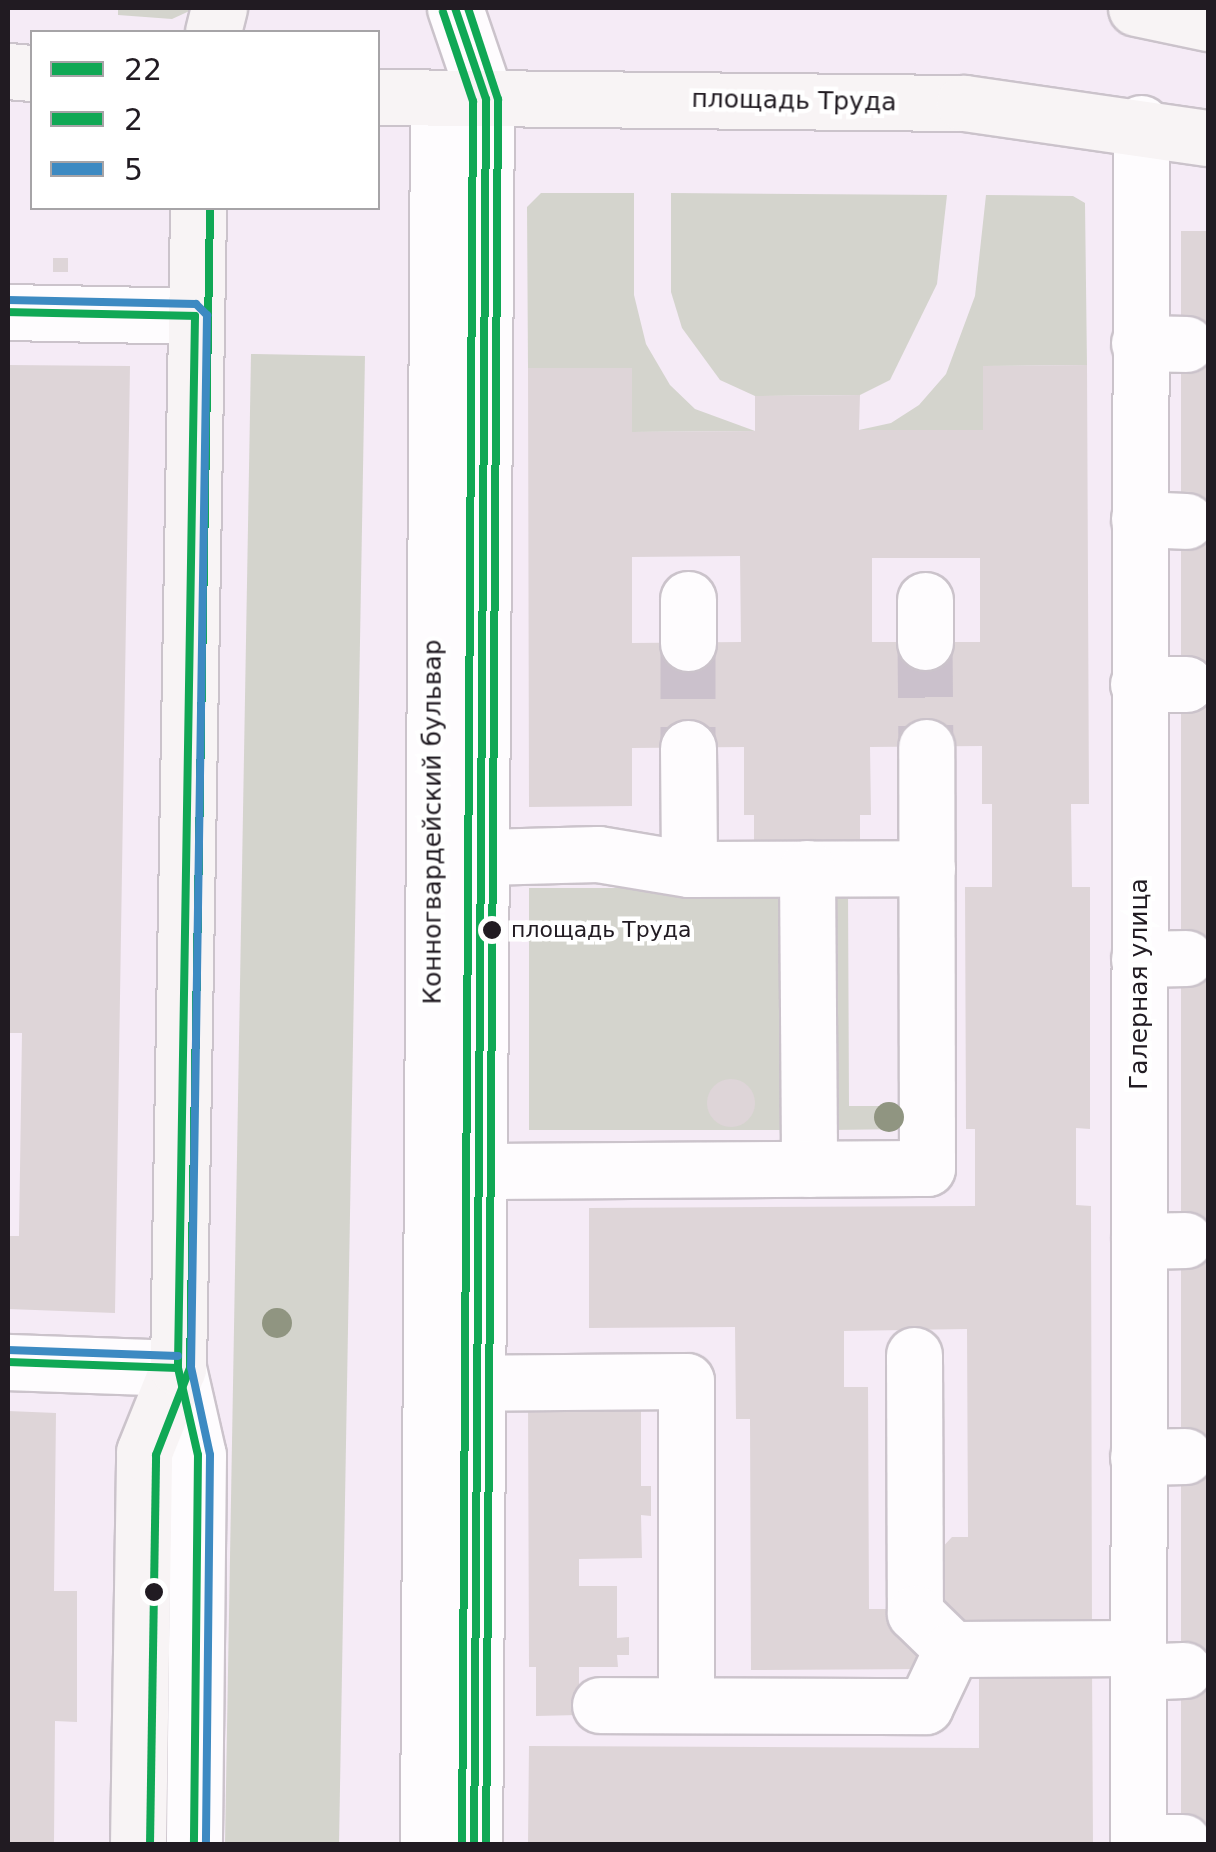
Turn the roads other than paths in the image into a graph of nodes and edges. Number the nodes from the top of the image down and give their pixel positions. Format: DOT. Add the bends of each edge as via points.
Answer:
graph roads {
  1 [pos="454,8"];
  2 [pos="1136,8"];
  3 [pos="1208,22"];
  4 [pos="380,96"];
  5 [pos="462,99"];
  6 [pos="1141,124"];
  7 [pos="1208,138"];
  8 [pos="198,210"];
  9 [pos="8,312"];
  10 [pos="195,316"];
  11 [pos="926,747"];
  12 [pos="688,748"];
  13 [pos="457,857"];
  14 [pos="807,868"];
  15 [pos="926,868"];
  16 [pos="688,869"];
  17 [pos="808,1168"];
  18 [pos="479,1171"];
  19 [pos="914,1355"];
  20 [pos="8,1362"];
  21 [pos="178,1368"];
  22 [pos="454,1383"];
  23 [pos="952,1649"];
  24 [pos="1153,1664"];
  25 [pos="600,1705"];
  26 [pos="686,1705"];
  27 [pos="1153,1843"];
  28 [pos="138,1844"];
  29 [pos="194,1844"];
  30 [pos="428,1844"];
  31 [pos="474,1844"];
  1 -- 5 [label="street, Конногвардейский бульвар"];
  2 -- 3 [label="main road"];
  4 -- 5 [label="main road, площадь Труда"];
  5 -- 6 [label="main road, площадь Труда" via="964,103"];
  5 -- 13 [label="street, Конногвардейский бульвар"];
  6 -- 7 [label="main road, площадь Труда"];
  6 -- 24 [label="street, Галерная улица" via="1162,344 1161,1456"];
  8 -- 10 [label="main road"];
  9 -- 10 [label="street"];
  10 -- 21 [label="main road"];
  11 -- 15 [label="street"];
  12 -- 16 [label="street"];
  13 -- 16 [label="street" via="598,854"];
  13 -- 18 [label="street, Конногвардейский бульвар"];
  13 -- 22 [label="street, Конногвардейский бульвар"];
  14 -- 15 [label="street"];
  14 -- 16 [label="street"];
  14 -- 17 [label="street"];
  15 -- 17 [label="street" via="927,1168"];
  17 -- 18 [label="street"];
  18 -- 22 [label="street, Конногвардейский бульвар"];
  19 -- 23 [label="street" via="915,1612"];
  20 -- 21 [label="street"];
  21 -- 28 [label="main road" via="144,1452"];
  21 -- 29 [label="street" via="198,1456"];
  22 -- 26 [label="street" via="686,1381"];
  22 -- 30 [label="street, Конногвардейский бульвар"];
  22 -- 31 [label="street, Конногвардейский бульвар"];
  23 -- 24 [label="street"];
  23 -- 26 [label="street" via="925,1706"];
  24 -- 27 [label="street, Галерная улица"];
  25 -- 26 [label="street"];
}
